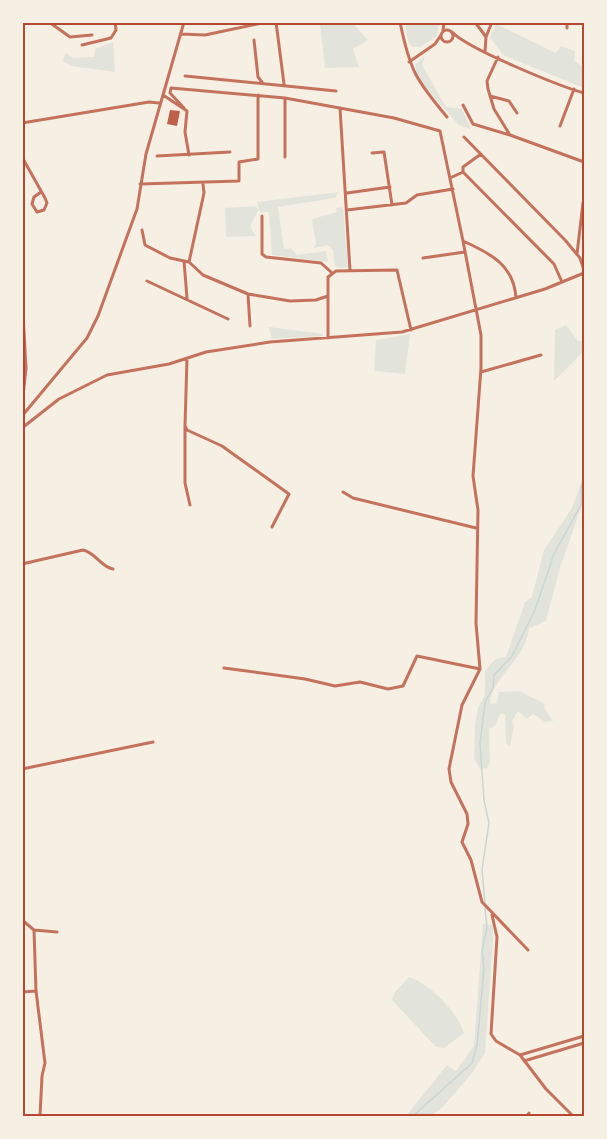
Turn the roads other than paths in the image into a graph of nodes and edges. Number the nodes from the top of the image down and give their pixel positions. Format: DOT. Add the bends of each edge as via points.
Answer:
graph roads {
  1 [pos="49,22"];
  2 [pos="115,22"];
  3 [pos="184,22"];
  4 [pos="267,22"];
  5 [pos="276,22"];
  6 [pos="400,22"];
  7 [pos="445,22"];
  8 [pos="475,22"];
  9 [pos="492,22"];
  10 [pos="567,22"];
  11 [pos="567,28"];
  12 [pos="450,31"];
  13 [pos="181,34"];
  14 [pos="442,34"];
  15 [pos="92,35"];
  16 [pos="486,37"];
  17 [pos="254,40"];
  18 [pos="451,40"];
  19 [pos="460,40"];
  20 [pos="445,41"];
  21 [pos="435,44"];
  22 [pos="82,45"];
  23 [pos="419,52"];
  24 [pos="485,52"];
  25 [pos="407,56"];
  26 [pos="498,57"];
  27 [pos="409,62"];
  28 [pos="185,76"];
  29 [pos="262,82"];
  30 [pos="284,84"];
  31 [pos="574,89"];
  32 [pos="336,91"];
  33 [pos="585,93"];
  34 [pos="163,95"];
  35 [pos="258,95"];
  36 [pos="490,96"];
  37 [pos="285,98"];
  38 [pos="159,104"];
  39 [pos="463,105"];
  40 [pos="340,107"];
  41 [pos="184,108"];
  42 [pos="517,113"];
  43 [pos="447,117"];
  44 [pos="22,123"];
  45 [pos="560,126"];
  46 [pos="510,135"];
  47 [pos="464,136"];
  48 [pos="230,152"];
  49 [pos="372,153"];
  50 [pos="481,154"];
  51 [pos="189,155"];
  52 [pos="157,156"];
  53 [pos="22,157"];
  54 [pos="285,157"];
  55 [pos="585,162"];
  56 [pos="463,172"];
  57 [pos="450,178"];
  58 [pos="140,184"];
  59 [pos="203,184"];
  60 [pos="390,187"];
  61 [pos="453,189"];
  62 [pos="41,192"];
  63 [pos="347,193"];
  64 [pos="583,203"];
  65 [pos="392,205"];
  66 [pos="347,210"];
  67 [pos="262,216"];
  68 [pos="142,230"];
  69 [pos="463,241"];
  70 [pos="465,252"];
  71 [pos="577,254"];
  72 [pos="423,258"];
  73 [pos="184,261"];
  74 [pos="189,262"];
  75 [pos="350,270"];
  76 [pos="331,272"];
  77 [pos="585,272"];
  78 [pos="147,281"];
  79 [pos="562,282"];
  80 [pos="248,294"];
  81 [pos="22,295"];
  82 [pos="328,296"];
  83 [pos="516,298"];
  84 [pos="187,299"];
  85 [pos="475,310"];
  86 [pos="228,319"];
  87 [pos="250,326"];
  88 [pos="411,330"];
  89 [pos="328,338"];
  90 [pos="541,355"];
  91 [pos="187,358"];
  92 [pos="481,372"];
  93 [pos="22,406"];
  94 [pos="22,416"];
  95 [pos="185,426"];
  96 [pos="23,427"];
  97 [pos="343,492"];
  98 [pos="190,505"];
  99 [pos="272,527"];
  100 [pos="476,528"];
  101 [pos="22,564"];
  102 [pos="113,569"];
  103 [pos="224,668"];
  104 [pos="480,669"];
  105 [pos="153,742"];
  106 [pos="22,769"];
  107 [pos="491,913"];
  108 [pos="22,920"];
  109 [pos="34,930"];
  110 [pos="57,932"];
  111 [pos="528,950"];
  112 [pos="36,991"];
  113 [pos="22,992"];
  114 [pos="585,1036"];
  115 [pos="585,1042"];
  116 [pos="520,1055"];
  117 [pos="524,1060"];
  118 [pos="40,1116"];
  119 [pos="573,1116"];
  1 -- 15 [label="street" via="70,37"];
  2 -- 22 [label="street" via="111,38"];
  3 -- 13 [label="street"];
  4 -- 13 [label="street" via="205,35"];
  5 -- 30 [label="street"];
  6 -- 25 [label="street"];
  7 -- 12 [label="street"];
  7 -- 14 [label="street"];
  8 -- 16 [label="street"];
  9 -- 16 [label="street"];
  10 -- 11 [label="street"];
  12 -- 14 [label="street"];
  12 -- 18 [label="street"];
  12 -- 19 [label="street"];
  13 -- 34 [label="street"];
  14 -- 20 [label="street"];
  14 -- 21 [label="street"];
  16 -- 24 [label="street"];
  17 -- 29 [label="street"];
  18 -- 19 [label="street"];
  18 -- 20 [label="street"];
  19 -- 24 [label="street"];
  20 -- 21 [label="street"];
  21 -- 23 [label="street"];
  23 -- 25 [label="street"];
  23 -- 27 [label="street"];
  24 -- 26 [label="street"];
  25 -- 27 [label="street"];
  26 -- 31 [label="street"];
  26 -- 36 [label="street" via="488,81"];
  27 -- 43 [label="street" via="417,81"];
  28 -- 29 [label="street"];
  29 -- 30 [label="street"];
  30 -- 32 [label="street"];
  31 -- 33 [label="street"];
  31 -- 45 [label="street"];
  34 -- 38 [label="street"];
  34 -- 41 [label="street"];
  35 -- 37 [label="street"];
  35 -- 41 [label="street" via="171,88 170,93"];
  35 -- 59 [label="street" via="258,159 239,162 240,181"];
  36 -- 42 [label="street" via="509,101"];
  36 -- 46 [label="street"];
  37 -- 40 [label="street"];
  37 -- 54 [label="street"];
  38 -- 44 [label="street" via="149,102"];
  38 -- 58 [label="street"];
  39 -- 46 [label="street" via="473,124"];
  40 -- 57 [label="street" via="440,131"];
  40 -- 63 [label="street"];
  41 -- 51 [label="street" via="188,114 185,132"];
  46 -- 55 [label="street"];
  47 -- 50 [label="street"];
  48 -- 51 [label="street"];
  49 -- 60 [label="street" via="384,152"];
  50 -- 56 [label="street" via="462,167"];
  50 -- 71 [label="street"];
  51 -- 52 [label="street"];
  53 -- 62 [label="street"];
  56 -- 57 [label="street"];
  56 -- 79 [label="street" via="554,264"];
  57 -- 61 [label="street"];
  58 -- 59 [label="street"];
  58 -- 94 [label="street" via="136,209 87,338"];
  59 -- 74 [label="street"];
  60 -- 63 [label="street"];
  60 -- 65 [label="street"];
  61 -- 65 [label="street" via="417,195 406,203"];
  61 -- 69 [label="street"];
  62 -- 62 [label="street" via="32,204 37,212 46,206"];
  63 -- 66 [label="street"];
  64 -- 71 [label="street"];
  65 -- 66 [label="street"];
  66 -- 75 [label="street"];
  67 -- 76 [label="street" via="262,254 321,263"];
  68 -- 73 [label="street" via="146,245"];
  69 -- 70 [label="street"];
  69 -- 83 [label="street" via="483,249 512,274"];
  70 -- 72 [label="street"];
  70 -- 85 [label="street"];
  71 -- 77 [label="street"];
  73 -- 74 [label="street"];
  73 -- 84 [label="street"];
  74 -- 80 [label="street" via="203,274"];
  75 -- 76 [label="street"];
  75 -- 88 [label="street" via="398,270"];
  76 -- 82 [label="street"];
  77 -- 79 [label="street"];
  78 -- 84 [label="street"];
  79 -- 83 [label="street"];
  80 -- 82 [label="street" via="290,301"];
  80 -- 87 [label="street"];
  81 -- 93 [label="street" via="26,368"];
  82 -- 89 [label="street"];
  83 -- 85 [label="street"];
  84 -- 86 [label="street"];
  85 -- 88 [label="street"];
  85 -- 92 [label="street" via="481,335"];
  88 -- 89 [label="street" via="382,336"];
  89 -- 91 [label="street" via="259,344"];
  90 -- 92 [label="street"];
  91 -- 95 [label="street"];
  91 -- 96 [label="street" via="94,379 58,399"];
  92 -- 100 [label="street" via="473,476 478,510"];
  95 -- 98 [label="street" via="185,483"];
  95 -- 99 [label="street" via="222,446 290,494"];
  97 -- 100 [label="street" via="353,498"];
  100 -- 104 [label="street"];
  101 -- 102 [label="street" via="83,550"];
  103 -- 104 [label="street" via="334,686 360,682 388,689 403,686 417,656"];
  104 -- 107 [label="street" via="462,705 449,769 467,814 463,847 471,860 482,902"];
  105 -- 106 [label="street"];
  107 -- 111 [label="street"];
  107 -- 116 [label="street" via="497,937 491,1034"];
  108 -- 109 [label="street"];
  109 -- 110 [label="street"];
  109 -- 112 [label="street"];
  112 -- 113 [label="street"];
  112 -- 118 [label="street" via="45,1063"];
  114 -- 116 [label="street"];
  115 -- 117 [label="street"];
  116 -- 117 [label="street"];
  117 -- 119 [label="street"];
}
